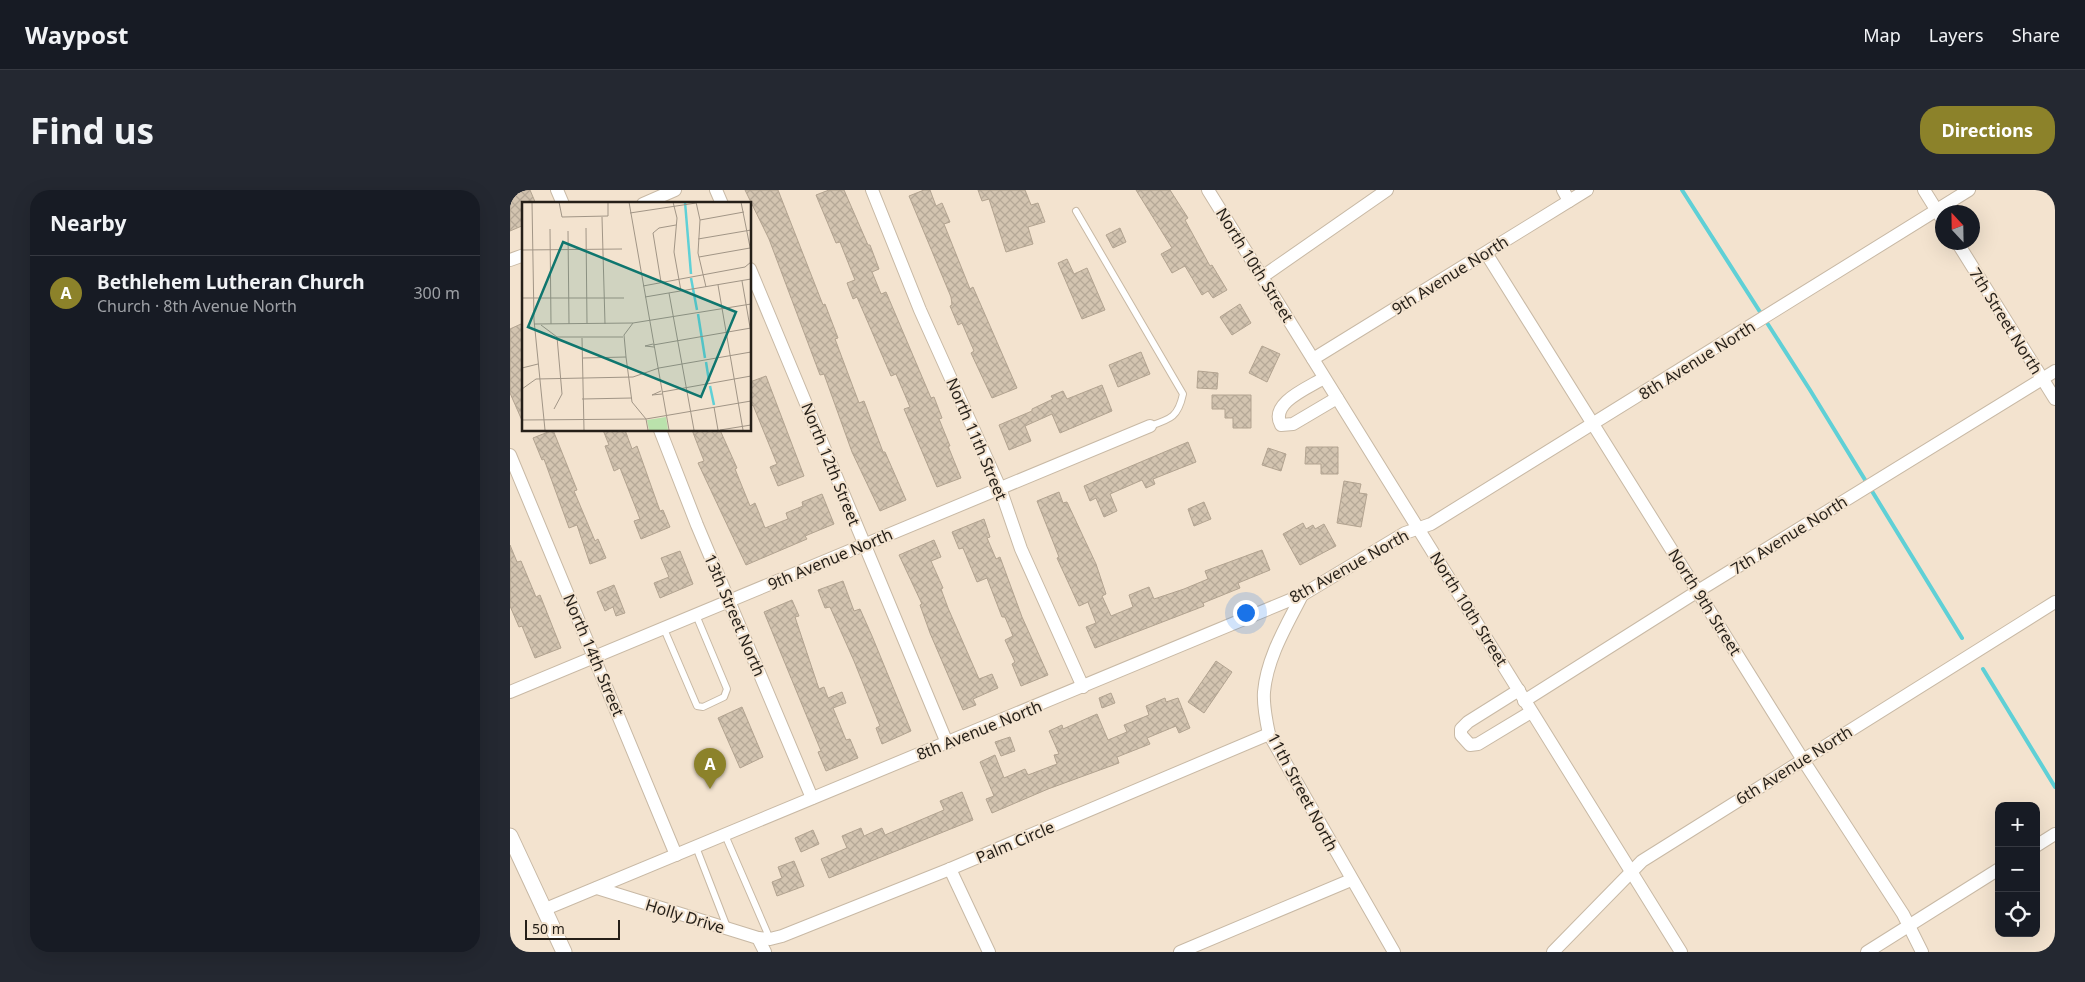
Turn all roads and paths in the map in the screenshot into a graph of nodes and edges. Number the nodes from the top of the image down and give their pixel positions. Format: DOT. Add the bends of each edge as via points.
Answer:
graph roads {
  1 [pos="558,190"];
  2 [pos="675,190"];
  3 [pos="716,190"];
  4 [pos="872,190"];
  5 [pos="1208,190"];
  6 [pos="1587,190"];
  7 [pos="1924,190"];
  8 [pos="1969,190"];
  9 [pos="1384,191"];
  10 [pos="1566,195"];
  11 [pos="562,202"];
  12 [pos="648,202"];
  13 [pos="721,202"];
  14 [pos="1952,205"];
  15 [pos="1935,207"];
  16 [pos="1076,211"];
  17 [pos="1935,218"];
  18 [pos="1962,250"];
  19 [pos="1486,254"];
  20 [pos="522,255"];
  21 [pos="510,260"];
  22 [pos="751,271"];
  23 [pos="1262,277"];
  24 [pos="1313,359"];
  25 [pos="2055,371"];
  26 [pos="1324,378"];
  27 [pos="2042,379"];
  28 [pos="1337,398"];
  29 [pos="2055,399"];
  30 [pos="1591,425"];
  31 [pos="1150,426"];
  32 [pos="660,431"];
  33 [pos="510,455"];
  34 [pos="1000,488"];
  35 [pos="1418,529"];
  36 [pos="865,545"];
  37 [pos="1698,591"];
  38 [pos="1302,595"];
  39 [pos="729,601"];
  40 [pos="2055,602"];
  41 [pos="696,615"];
  42 [pos="664,629"];
  43 [pos="595,658"];
  44 [pos="1083,687"];
  45 [pos="510,692"];
  46 [pos="1525,701"];
  47 [pos="1269,734"];
  48 [pos="947,743"];
  49 [pos="1803,760"];
  50 [pos="812,798"];
  51 [pos="2055,834"];
  52 [pos="724,835"];
  53 [pos="510,836"];
  54 [pos="2040,843"];
  55 [pos="696,847"];
  56 [pos="676,855"];
  57 [pos="950,869"];
  58 [pos="1631,871"];
  59 [pos="1995,872"];
  60 [pos="1351,880"];
  61 [pos="597,888"];
  62 [pos="543,910"];
  63 [pos="1908,926"];
  64 [pos="728,929"];
  65 [pos="764,938"];
  66 [pos="564,952"];
  67 [pos="765,952"];
  68 [pos="989,952"];
  69 [pos="1180,952"];
  70 [pos="1394,952"];
  71 [pos="1552,952"];
  72 [pos="1681,952"];
  73 [pos="1867,952"];
  74 [pos="1922,952"];
  1 -- 11 [label="street"];
  2 -- 12 [label="street"];
  3 -- 13 [label="street"];
  4 -- 34 [label="street, North 11th Street" via="920,310"];
  5 -- 23 [label="street, North 10th Street"];
  6 -- 10 [label="street, 9th Avenue North"];
  7 -- 15 [label="street"];
  8 -- 14 [label="street, 8th Avenue North"];
  9 -- 23 [label="street"];
  10 -- 19 [label="street, 9th Avenue North"];
  16 -- 31 [label="lane" via="1183,394 1180,408 1170,419"];
  17 -- 30 [label="street, 8th Avenue North"];
  18 -- 27 [label="street, 7th Street North"];
  19 -- 24 [label="street, 9th Avenue North"];
  19 -- 30 [label="street, North 9th Street"];
  20 -- 21 [label="street"];
  22 -- 36 [label="street, North 12th Street"];
  23 -- 24 [label="street, North 10th Street"];
  24 -- 26 [label="street, North 10th Street"];
  25 -- 27 [label="street, 7th Avenue North"];
  26 -- 28 [label="street, North 10th Street"];
  26 -- 28 [label="street" via="1283,404 1277,412 1280,425 1293,424"];
  27 -- 29 [label="street, 7th Street North"];
  27 -- 37 [label="street, 7th Avenue North"];
  28 -- 35 [label="street, North 10th Street"];
  30 -- 35 [label="street, 8th Avenue North"];
  30 -- 37 [label="street, North 9th Street"];
  31 -- 34 [label="street, 9th Avenue North"];
  32 -- 39 [label="street, 13th Street North"];
  33 -- 43 [label="street, North 14th Street"];
  34 -- 36 [label="street, 9th Avenue North"];
  34 -- 44 [label="street, North 11th Street" via="1021,549"];
  35 -- 38 [label="street, 8th Avenue North" via="1404,534"];
  35 -- 46 [label="street, North 10th Street"];
  36 -- 39 [label="street, 9th Avenue North"];
  36 -- 48 [label="street, North 12th Street"];
  37 -- 46 [label="street, 7th Avenue North"];
  37 -- 49 [label="street, North 9th Street"];
  38 -- 44 [label="street, 8th Avenue North"];
  38 -- 47 [label="street, 11th Street North" via="1267,673 1264,693"];
  39 -- 41 [label="street, 9th Avenue North"];
  39 -- 50 [label="street, 13th Street North"];
  40 -- 49 [label="street, 6th Avenue North"];
  41 -- 42 [label="street, 9th Avenue North"];
  41 -- 42 [label="lane" via="727,688 724,697 704,707 697,706"];
  42 -- 43 [label="street, 9th Avenue North"];
  43 -- 45 [label="street, 9th Avenue North"];
  43 -- 56 [label="street, North 14th Street"];
  44 -- 48 [label="street, 8th Avenue North"];
  46 -- 46 [label="street" via="1468,722 1461,735 1470,745 1478,744"];
  46 -- 58 [label="street, North 10th Street"];
  47 -- 57 [label="street, Palm Circle"];
  47 -- 60 [label="street, 11th Street North"];
  48 -- 50 [label="street, 8th Avenue North"];
  49 -- 58 [label="street, 6th Avenue North"];
  49 -- 63 [label="street, North 9th Street"];
  50 -- 52 [label="street, 8th Avenue North"];
  51 -- 54 [label="street"];
  52 -- 55 [label="street, 8th Avenue North"];
  52 -- 65 [label="lane"];
  53 -- 62 [label="street"];
  55 -- 56 [label="street, 8th Avenue North"];
  55 -- 64 [label="lane"];
  56 -- 61 [label="street, 8th Avenue North"];
  57 -- 65 [label="street, Palm Circle"];
  57 -- 68 [label="street"];
  58 -- 71 [label="street, 6th Avenue North"];
  58 -- 72 [label="street, North 10th Street"];
  59 -- 63 [label="street"];
  60 -- 69 [label="street"];
  60 -- 70 [label="street, 11th Street North"];
  61 -- 62 [label="street, 8th Avenue North"];
  61 -- 64 [label="street, Holly Drive"];
  62 -- 66 [label="street"];
  63 -- 73 [label="street"];
  63 -- 74 [label="street, North 9th Street"];
  64 -- 65 [label="street, Holly Drive"];
  65 -- 67 [label="street"];
}
